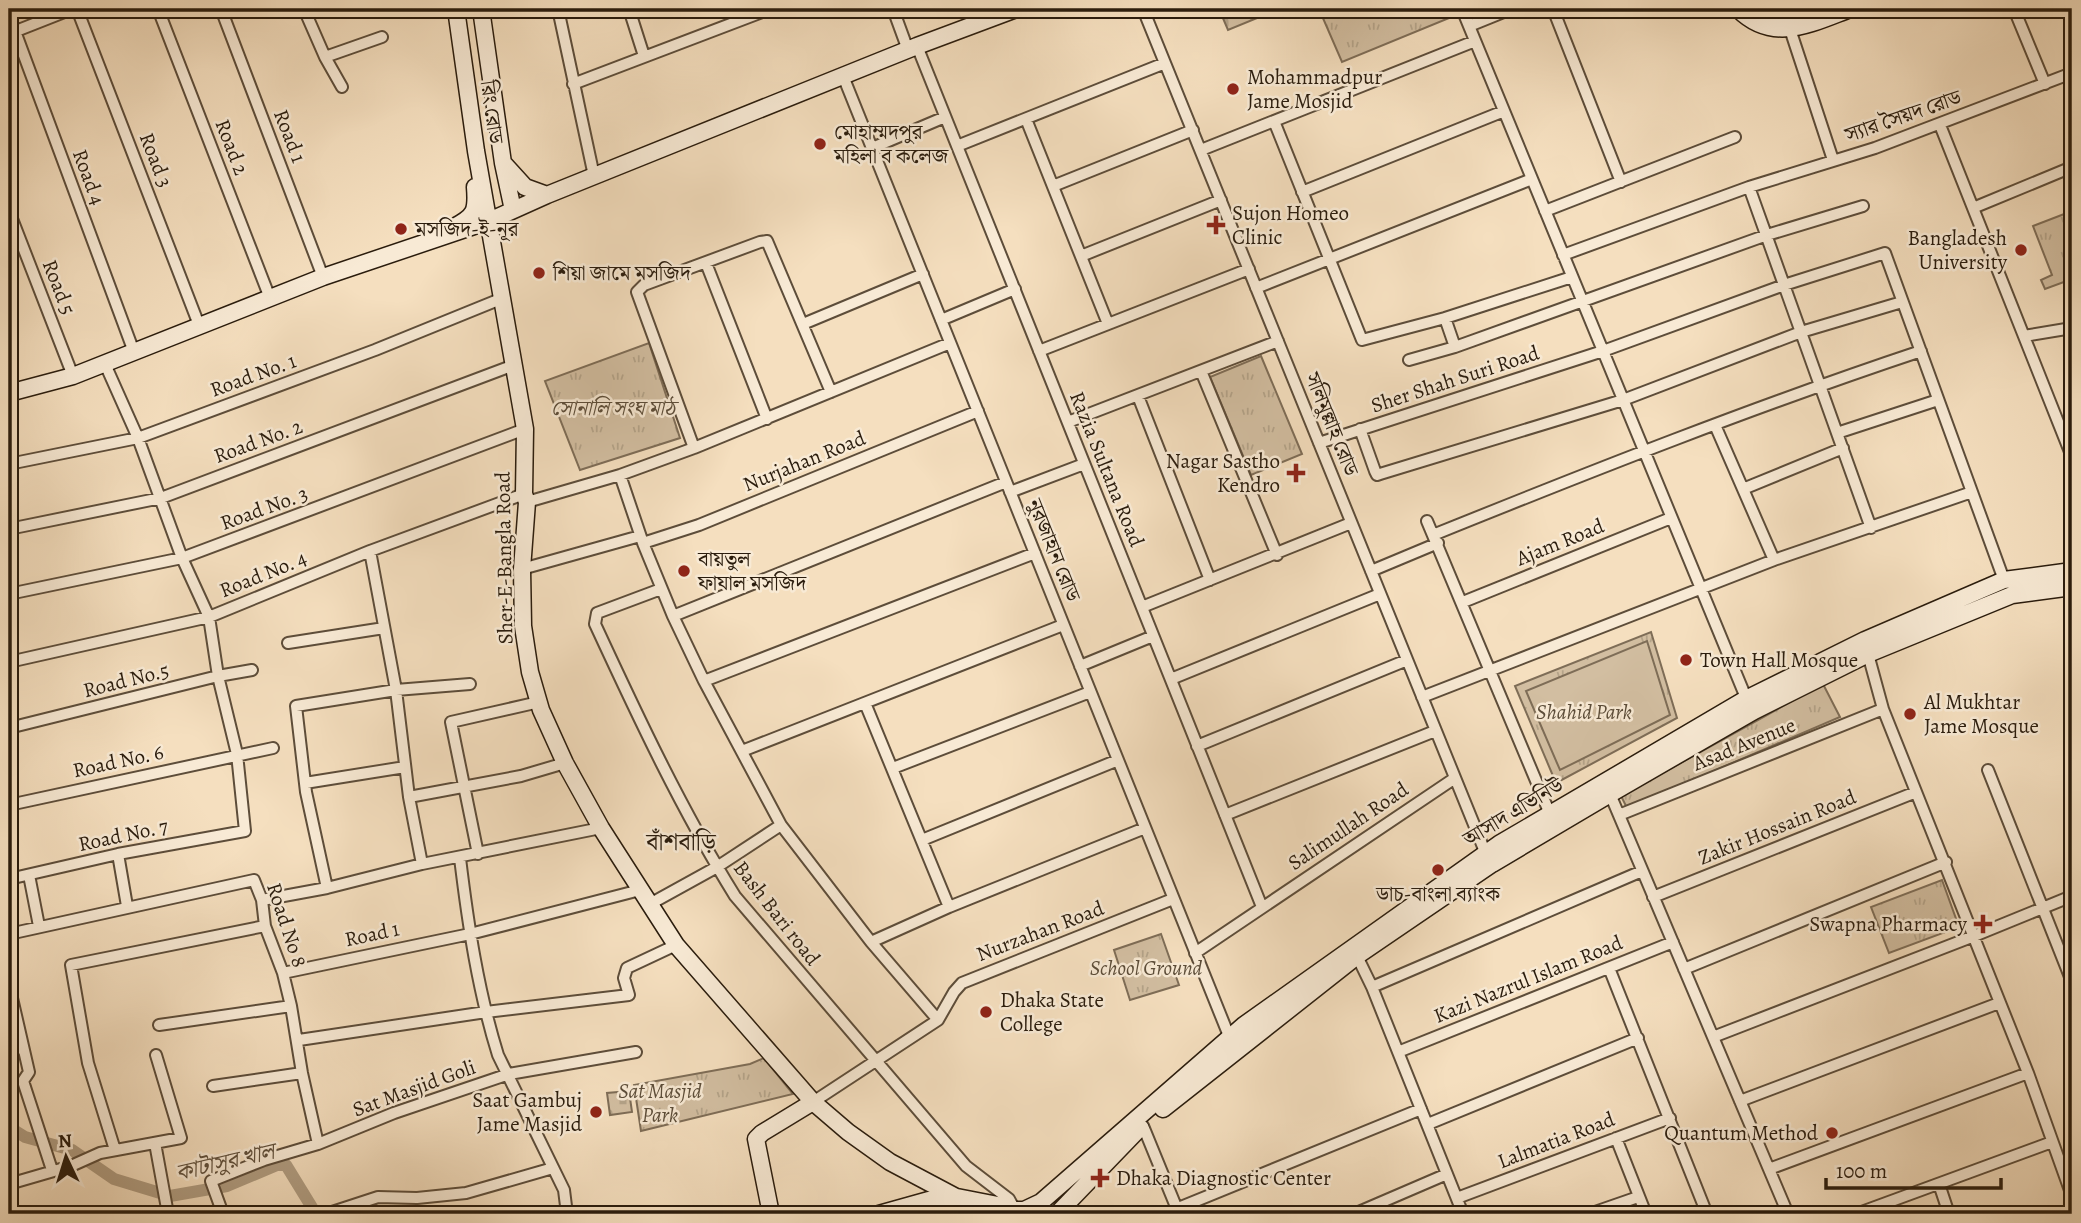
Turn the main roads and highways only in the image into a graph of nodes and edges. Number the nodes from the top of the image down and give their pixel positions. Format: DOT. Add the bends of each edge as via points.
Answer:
graph roads {
  1 [pos="1016,9"];
  2 [pos="1738,9"];
  3 [pos="1755,9"];
  4 [pos="1823,9"];
  5 [pos="1850,9"];
  6 [pos="482,11"];
  7 [pos="456,12"];
  8 [pos="980,15"];
  9 [pos="1788,24"];
  10 [pos="478,161"];
  11 [pos="503,163"];
  12 [pos="547,195"];
  13 [pos="513,211"];
  14 [pos="489,221"];
  15 [pos="418,246"];
  16 [pos="9,393"];
  17 [pos="2072,571"];
  18 [pos="2072,587"];
  19 [pos="1749,705"];
  20 [pos="1488,858"];
  21 [pos="1232,1044"];
  22 [pos="813,1102"];
  23 [pos="957,1197"];
  24 [pos="1041,1202"];
  25 [pos="1020,1212"];
  26 [pos="1058,1213"];
  27 [pos="771,1214"];
  28 [pos="879,1214"];
  29 [pos="945,1214"];
  30 [pos="972,1214"];
  1 -- 8 [label="main road"];
  2 -- 9 [label="main road" via="1758,25"];
  3 -- 9 [label="main road"];
  4 -- 9 [label="main road"];
  5 -- 9 [label="main road" via="1806,26"];
  6 -- 7 [label="main road"];
  6 -- 11 [label="main road, রিং রোড"];
  7 -- 10 [label="main road, রিং রোড"];
  8 -- 12 [label="main road" via="912,48"];
  10 -- 14 [label="main road, রিং রোড"];
  10 -- 15 [label="main road" via="469,220"];
  11 -- 12 [label="main road" via="525,187"];
  11 -- 13 [label="main road, রিং রোড"];
  12 -- 13 [label="main road"];
  13 -- 14 [label="main road"];
  14 -- 15 [label="main road"];
  14 -- 22 [label="main road, Sher-E-Bangla Road" via="524,429 526,654 539,702 565,763 601,828 676,945"];
  15 -- 16 [label="main road" via="323,277 74,376"];
  17 -- 19 [label="main road, আসাদ এভিনিউ" via="2004,580 1864,640"];
  18 -- 19 [label="main road, আসাদ এভিনিউ" via="2012,595"];
  19 -- 20 [label="main road, আসাদ এভিনিউ" via="1610,794"];
  19 -- 20 [label="main road, আসাদ এভিনিউ" via="1549,814"];
  20 -- 21 [label="main road, আসাদ এভিনিউ"];
  21 -- 24 [label="main road, আসাদ এভিনিউ"];
  21 -- 26 [label="main road, আসাদ এভিনিউ"];
  22 -- 23 [label="main road, Sher-E-Bangla Road" via="890,1162"];
  22 -- 27 [label="main road" via="756,1139"];
  23 -- 25 [label="main road"];
  23 -- 28 [label="main road"];
  24 -- 25 [label="main road, আসাদ এভিনিউ"];
  24 -- 26 [label="main road"];
  29 -- 30 [label="main road"];
}
